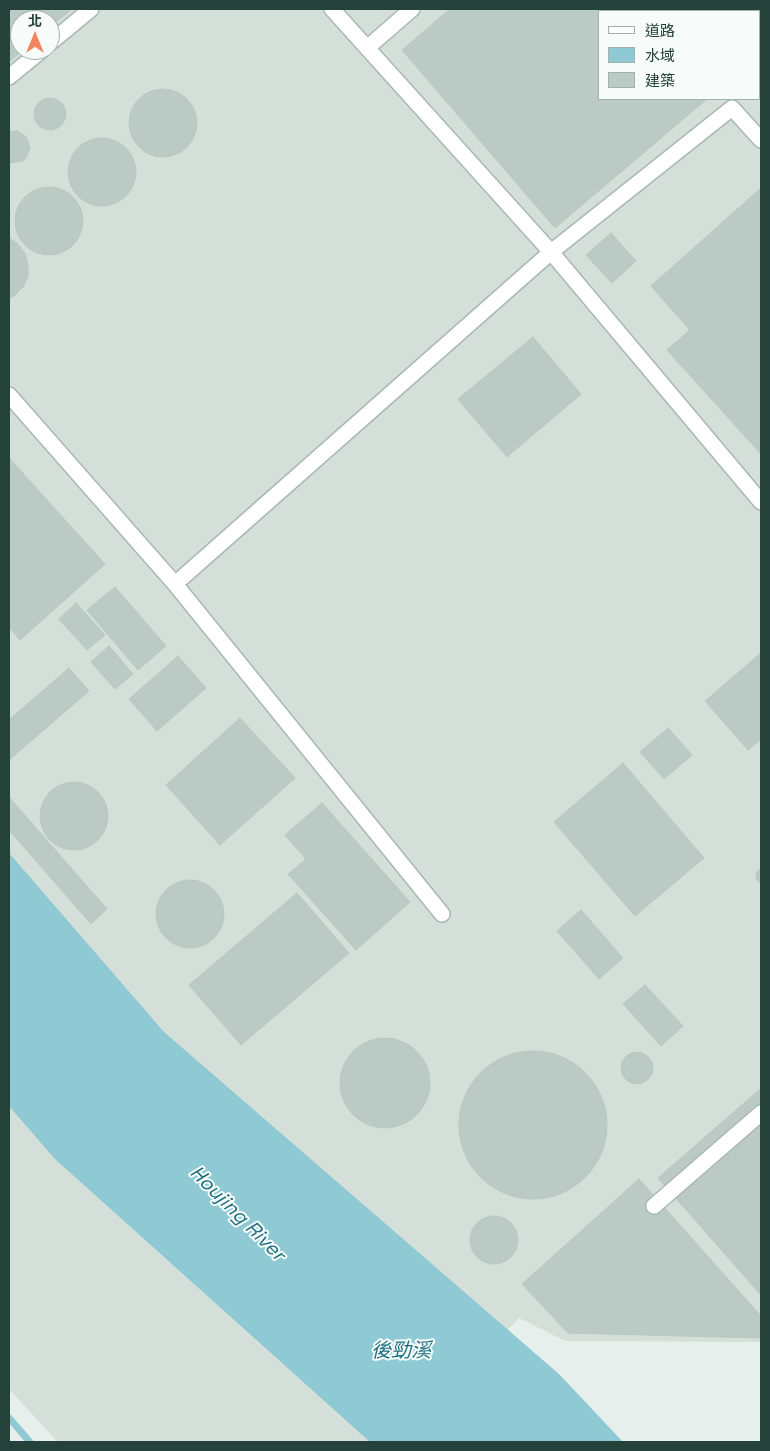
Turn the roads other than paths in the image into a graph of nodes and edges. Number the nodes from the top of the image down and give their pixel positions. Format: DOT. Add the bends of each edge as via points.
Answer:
graph roads {
  1 [pos="91,9"];
  2 [pos="332,9"];
  3 [pos="412,9"];
  4 [pos="60,35"];
  5 [pos="366,48"];
  6 [pos="30,60"];
  7 [pos="9,77"];
  8 [pos="761,140"];
  9 [pos="551,252"];
  10 [pos="9,395"];
  11 [pos="761,502"];
  12 [pos="175,584"];
  13 [pos="442,914"];
  14 [pos="761,1112"];
  15 [pos="654,1206"];
  1 -- 4 [label="lane"];
  2 -- 5 [label="lane"];
  3 -- 5 [label="lane"];
  5 -- 9 [label="lane"];
  6 -- 7 [label="lane"];
  8 -- 9 [label="lane" via="732,108"];
  9 -- 11 [label="lane"];
  9 -- 12 [label="lane"];
  10 -- 12 [label="lane"];
  12 -- 13 [label="lane"];
  14 -- 15 [label="lane"];
}
